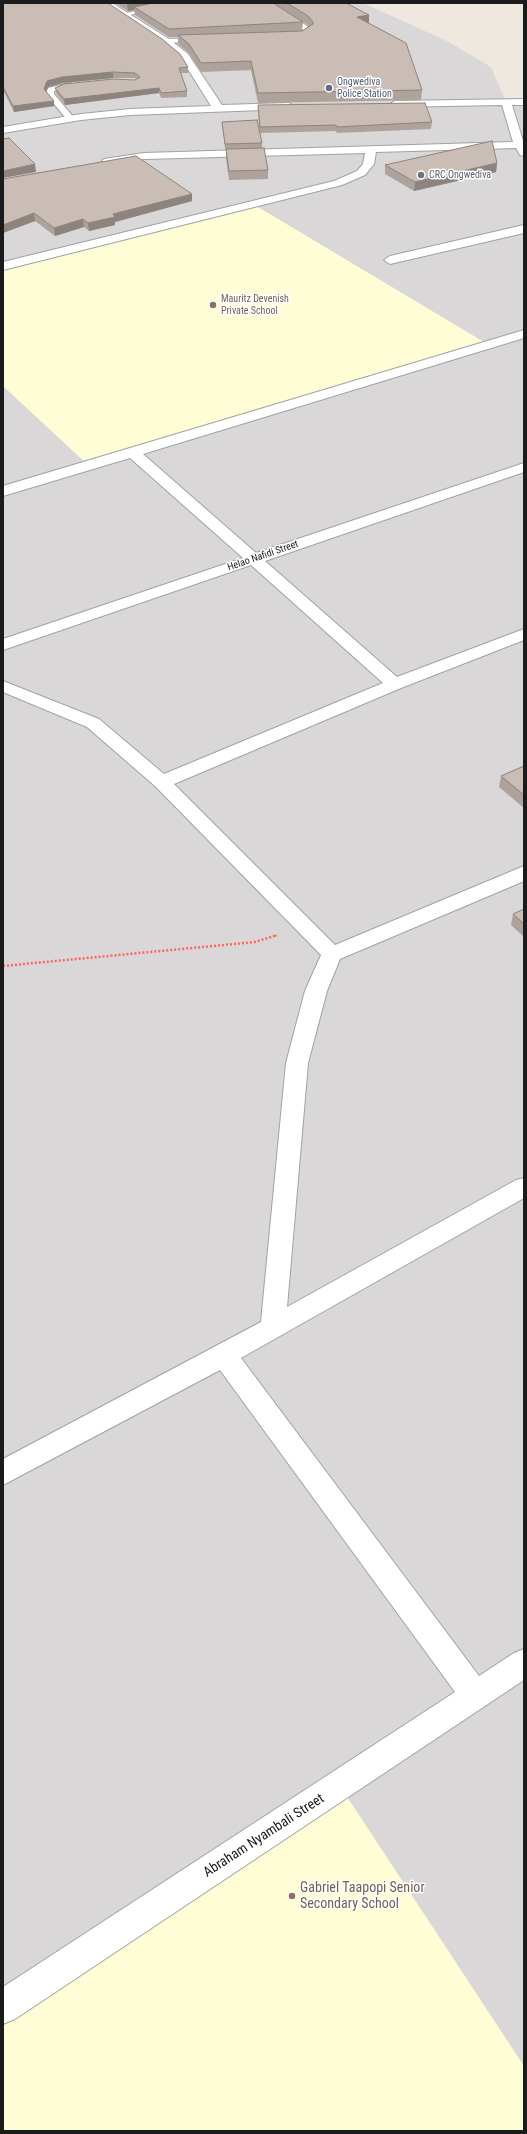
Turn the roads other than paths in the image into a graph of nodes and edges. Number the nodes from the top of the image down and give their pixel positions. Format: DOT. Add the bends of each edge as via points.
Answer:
graph roads {
  1 [pos="106,3"];
  2 [pos="188,3"];
  3 [pos="265,3"];
  4 [pos="124,14"];
  5 [pos="286,36"];
  6 [pos="206,39"];
  7 [pos="166,41"];
  8 [pos="85,84"];
  9 [pos="506,102"];
  10 [pos="524,102"];
  11 [pos="384,104"];
  12 [pos="300,106"];
  13 [pos="218,108"];
  14 [pos="71,119"];
  15 [pos="3,130"];
  16 [pos="522,149"];
  17 [pos="371,150"];
  18 [pos="96,164"];
  19 [pos="524,229"];
  20 [pos="390,260"];
  21 [pos="3,266"];
  22 [pos="524,334"];
  23 [pos="132,452"];
  24 [pos="524,467"];
  25 [pos="3,491"];
  26 [pos="255,558"];
  27 [pos="524,634"];
  28 [pos="3,645"];
  29 [pos="395,684"];
  30 [pos="3,686"];
  31 [pos="162,782"];
  32 [pos="524,873"];
  33 [pos="332,954"];
  34 [pos="524,1187"];
  35 [pos="274,1327"];
  36 [pos="224,1354"];
  37 [pos="3,1473"];
  38 [pos="524,1663"];
  39 [pos="476,1696"];
  40 [pos="3,2006"];
  1 -- 4 [label="street"];
  2 -- 4 [label="lane"];
  3 -- 5 [label="lane" via="309,32 302,36"];
  4 -- 7 [label="street"];
  6 -- 7 [label="lane"];
  7 -- 13 [label="street" via="189,60"];
  8 -- 14 [label="lane" via="51,90 50,94"];
  9 -- 10 [label="street"];
  9 -- 11 [label="street"];
  9 -- 16 [label="street"];
  12 -- 13 [label="street"];
  13 -- 14 [label="street" via="130,112"];
  14 -- 15 [label="street"];
  16 -- 17 [label="street"];
  17 -- 18 [label="street" via="144,156"];
  17 -- 21 [label="street" via="368,164 361,173 338,183"];
  19 -- 20 [label="street"];
  22 -- 23 [label="street"];
  23 -- 25 [label="street"];
  23 -- 26 [label="street"];
  24 -- 26 [label="street, Helao Nafidi Street"];
  26 -- 28 [label="street, Helao Nafidi Street"];
  26 -- 29 [label="street"];
  27 -- 29 [label="street"];
  29 -- 31 [label="street"];
  30 -- 31 [label="street" via="93,723"];
  31 -- 33 [label="street"];
  32 -- 33 [label="street"];
  33 -- 35 [label="street" via="316,991 297,1063"];
  34 -- 35 [label="street"];
  35 -- 36 [label="street"];
  36 -- 37 [label="street"];
  36 -- 39 [label="street"];
  38 -- 39 [label="street, Abraham Nyambali Street"];
  39 -- 40 [label="street, Abraham Nyambali Street"];
}
